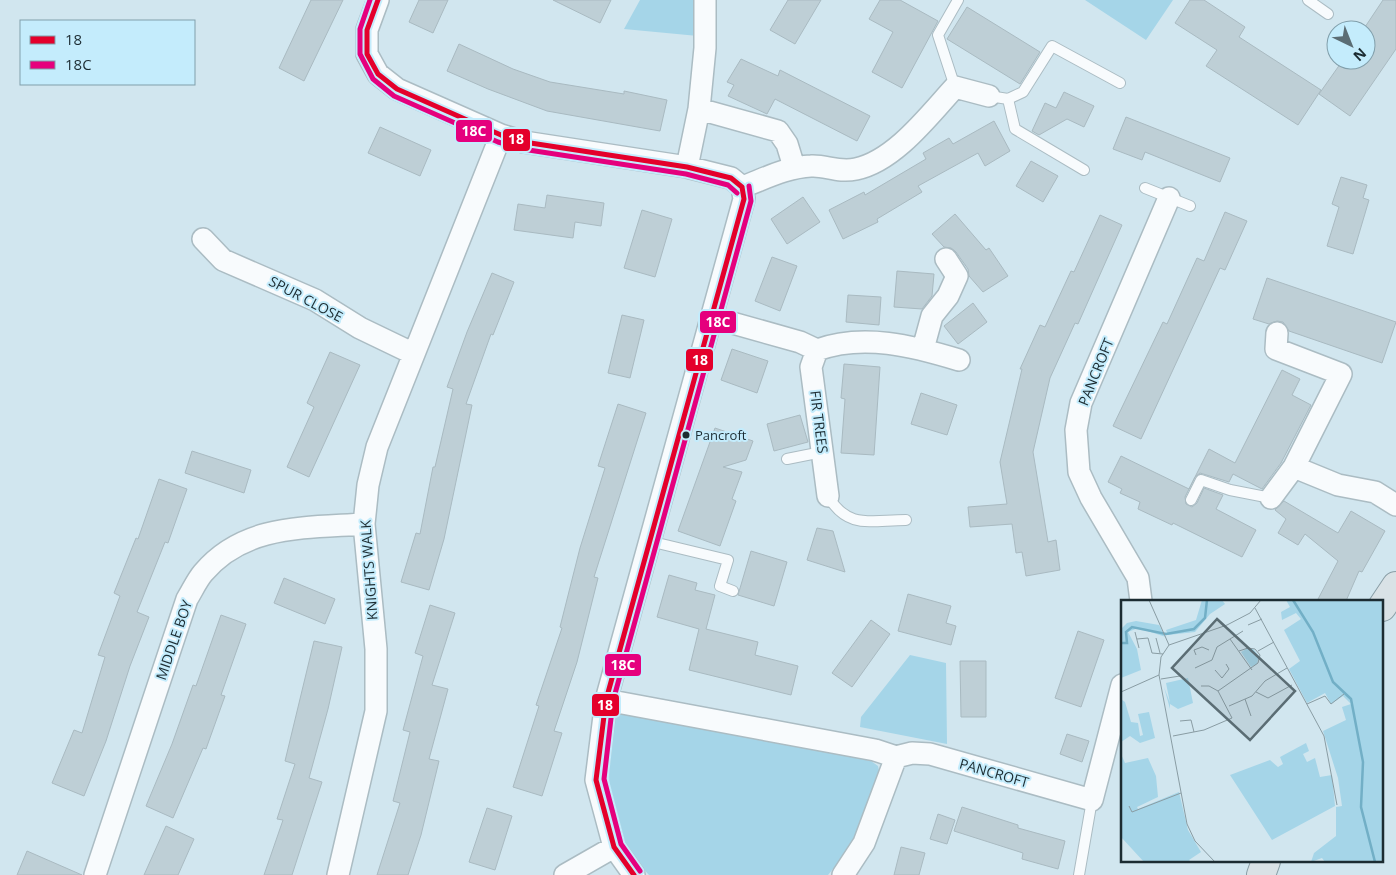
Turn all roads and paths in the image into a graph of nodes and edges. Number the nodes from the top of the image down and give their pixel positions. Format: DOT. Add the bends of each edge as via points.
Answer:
graph roads {
  1 [pos="378,0"];
  2 [pos="705,0"];
  3 [pos="958,0"];
  4 [pos="1308,0"];
  5 [pos="1328,14"];
  6 [pos="1120,83"];
  7 [pos="955,87"];
  8 [pos="998,97"];
  9 [pos="699,109"];
  10 [pos="501,135"];
  11 [pos="687,167"];
  12 [pos="794,167"];
  13 [pos="1084,170"];
  14 [pos="742,187"];
  15 [pos="1145,188"];
  16 [pos="1169,198"];
  17 [pos="1190,206"];
  18 [pos="203,239"];
  19 [pos="946,260"];
  20 [pos="711,317"];
  21 [pos="1277,333"];
  22 [pos="923,349"];
  23 [pos="816,350"];
  24 [pos="414,354"];
  25 [pos="959,360"];
  26 [pos="822,452"];
  27 [pos="787,459"];
  28 [pos="1294,467"];
  29 [pos="828,496"];
  30 [pos="1271,498"];
  31 [pos="1191,500"];
  32 [pos="1396,505"];
  33 [pos="906,520"];
  34 [pos="364,524"];
  35 [pos="649,541"];
  36 [pos="1396,586"];
  37 [pos="733,591"];
  38 [pos="1142,600"];
  39 [pos="1384,604"];
  40 [pos="1121,689"];
  41 [pos="606,700"];
  42 [pos="896,757"];
  43 [pos="1092,800"];
  44 [pos="614,847"];
  45 [pos="1266,862"];
  46 [pos="95,875"];
  47 [pos="338,875"];
  48 [pos="564,875"];
  49 [pos="634,875"];
  50 [pos="843,875"];
  51 [pos="1079,875"];
  52 [pos="1260,875"];
  1 -- 10 [label="street" via="367,30 367,54 378,74 397,89"];
  2 -- 9 [label="street" via="705,48"];
  3 -- 7 [label="lane" via="938,35"];
  4 -- 5 [label="lane"];
  6 -- 8 [label="lane" via="1052,46 1023,92"];
  7 -- 8 [label="street"];
  7 -- 12 [label="street" via="906,140 874,163 856,169"];
  8 -- 13 [label="lane" via="1016,129"];
  9 -- 11 [label="street"];
  9 -- 12 [label="street" via="778,131 787,144"];
  10 -- 11 [label="street" via="524,142"];
  10 -- 24 [label="street, KNIGHTS WALK"];
  11 -- 14 [label="street" via="731,178"];
  12 -- 14 [label="street"];
  14 -- 20 [label="street" via="744,199"];
  15 -- 16 [label="lane"];
  16 -- 17 [label="lane"];
  16 -- 38 [label="street, PANCROFT" via="1081,403 1076,430 1079,472 1138,578"];
  18 -- 24 [label="street, SPUR CLOSE" via="223,260 314,300 360,328"];
  19 -- 22 [label="street" via="957,276 948,296 932,316"];
  20 -- 23 [label="street" via="800,342"];
  20 -- 35 [label="street"];
  21 -- 28 [label="street" via="1276,349 1341,374"];
  22 -- 23 [label="street" via="880,342 838,342"];
  22 -- 25 [label="street"];
  23 -- 26 [label="street, FIR TREES" via="812,367"];
  24 -- 34 [label="street, KNIGHTS WALK" via="377,447 368,485"];
  26 -- 27 [label="lane"];
  26 -- 29 [label="street, FIR TREES"];
  28 -- 30 [label="street"];
  28 -- 32 [label="street" via="1338,485 1375,492"];
  29 -- 33 [label="lane" via="837,511 852,520"];
  30 -- 31 [label="lane" via="1201,480"];
  34 -- 46 [label="street, MIDDLE BOY" via="279,530 250,538 223,553 202,573 188,599"];
  34 -- 47 [label="street, KNIGHTS WALK" via="376,649 376,711"];
  35 -- 37 [label="lane" via="728,560 720,586"];
  35 -- 41 [label="street"];
  36 -- 39 [label="main road"];
  40 -- 43 [label="street"];
  41 -- 42 [label="street, PANCROFT" via="875,750"];
  41 -- 44 [label="street" via="596,780"];
  42 -- 43 [label="street, PANCROFT" via="912,753 930,754"];
  42 -- 50 [label="street" via="864,843"];
  43 -- 51 [label="lane"];
  44 -- 48 [label="street"];
  44 -- 49 [label="street"];
  45 -- 52 [label="main road"];
}
